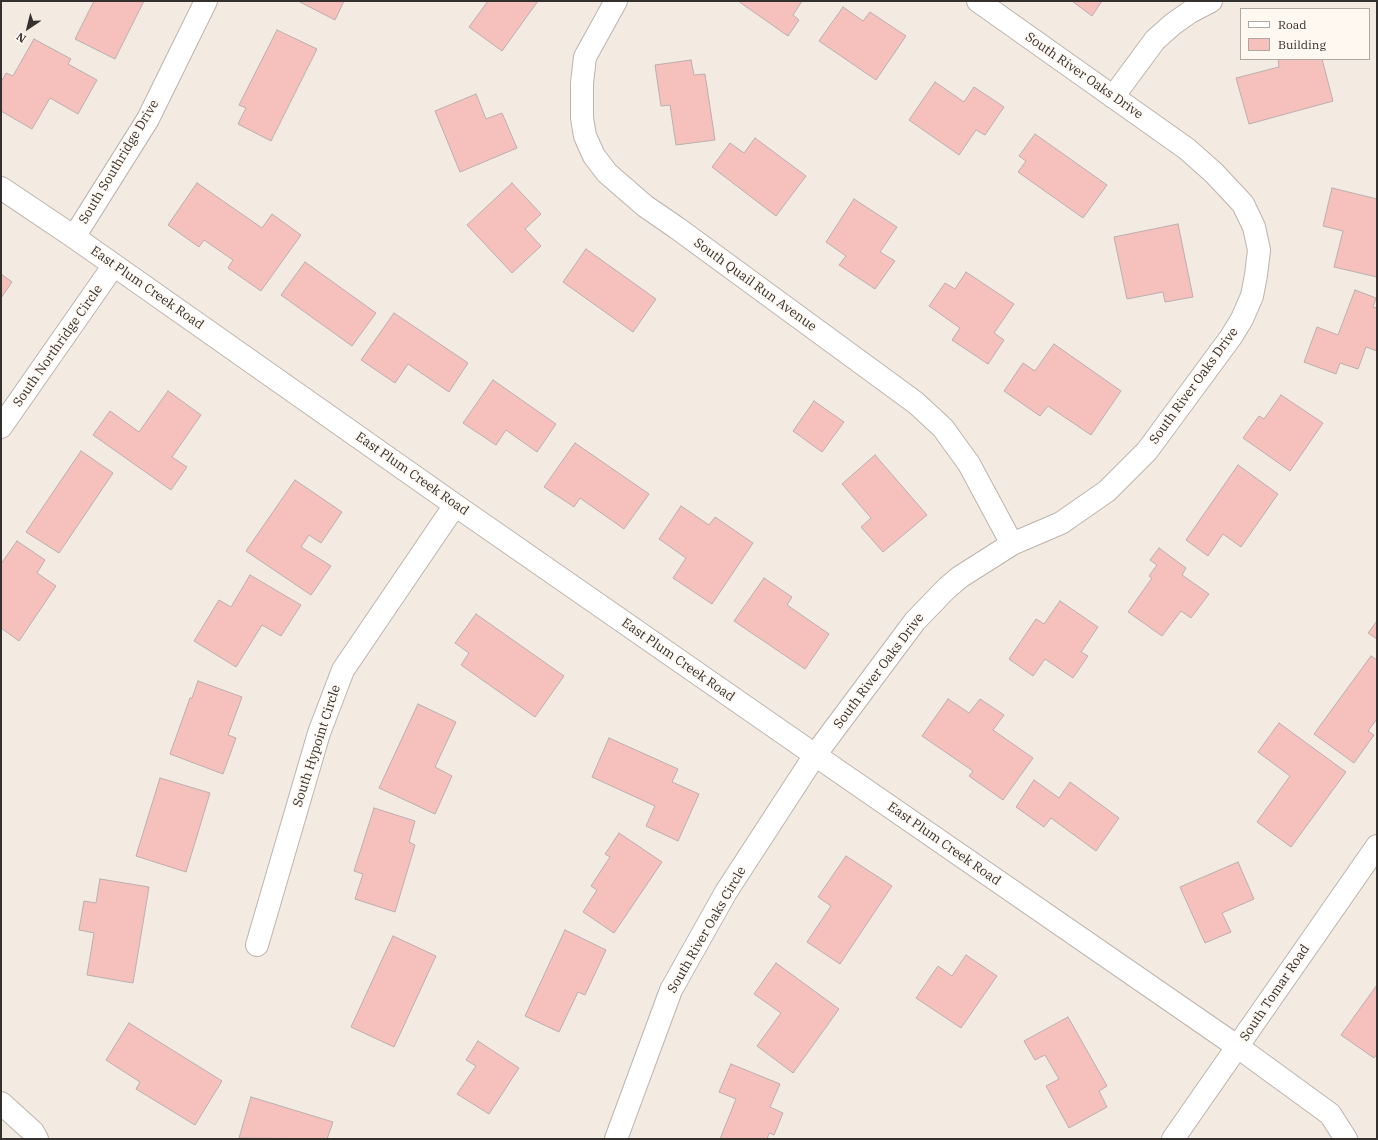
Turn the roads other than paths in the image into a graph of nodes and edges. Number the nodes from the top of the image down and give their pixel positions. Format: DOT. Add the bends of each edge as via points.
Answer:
graph roads {
  1 [pos="206,1"];
  2 [pos="616,1"];
  3 [pos="978,1"];
  4 [pos="1211,1"];
  5 [pos="1113,97"];
  6 [pos="1,188"];
  7 [pos="74,237"];
  8 [pos="114,265"];
  9 [pos="1,427"];
  10 [pos="455,505"];
  11 [pos="1012,544"];
  12 [pos="814,755"];
  13 [pos="1377,846"];
  14 [pos="257,945"];
  15 [pos="1238,1047"];
  16 [pos="1,1103"];
  17 [pos="36,1139"];
  18 [pos="616,1139"];
  19 [pos="1173,1139"];
  20 [pos="1346,1139"];
  1 -- 7 [label="street, South Southridge Drive" via="148,119"];
  2 -- 11 [label="street, South Quail Run Avenue" via="585,57 582,118 585,136 594,156 607,173 645,206 916,403 944,428 969,464"];
  3 -- 5 [label="street, South River Oaks Drive"];
  4 -- 5 [label="street" via="1190,12 1155,40"];
  5 -- 11 [label="street, South River Oaks Drive" via="1187,149 1243,204 1254,227 1259,250 1252,296 1231,337 1147,451 1107,491 1061,523"];
  6 -- 7 [label="street, East Plum Creek Road"];
  7 -- 8 [label="street, East Plum Creek Road"];
  8 -- 9 [label="street, South Northridge Circle"];
  8 -- 10 [label="street, East Plum Creek Road"];
  10 -- 12 [label="street, East Plum Creek Road"];
  10 -- 14 [label="street, South Hypoint Circle" via="343,670 319,733"];
  11 -- 12 [label="street, South River Oaks Drive" via="960,577 915,621"];
  12 -- 15 [label="street, East Plum Creek Road"];
  12 -- 18 [label="street, South River Oaks Circle" via="726,892 671,990"];
  13 -- 15 [label="street, South Tomar Road"];
  15 -- 19 [label="street, South Tomar Road"];
  15 -- 20 [label="street, East Plum Creek Road" via="1330,1114"];
  16 -- 17 [label="street" via="33,1132"];
}
